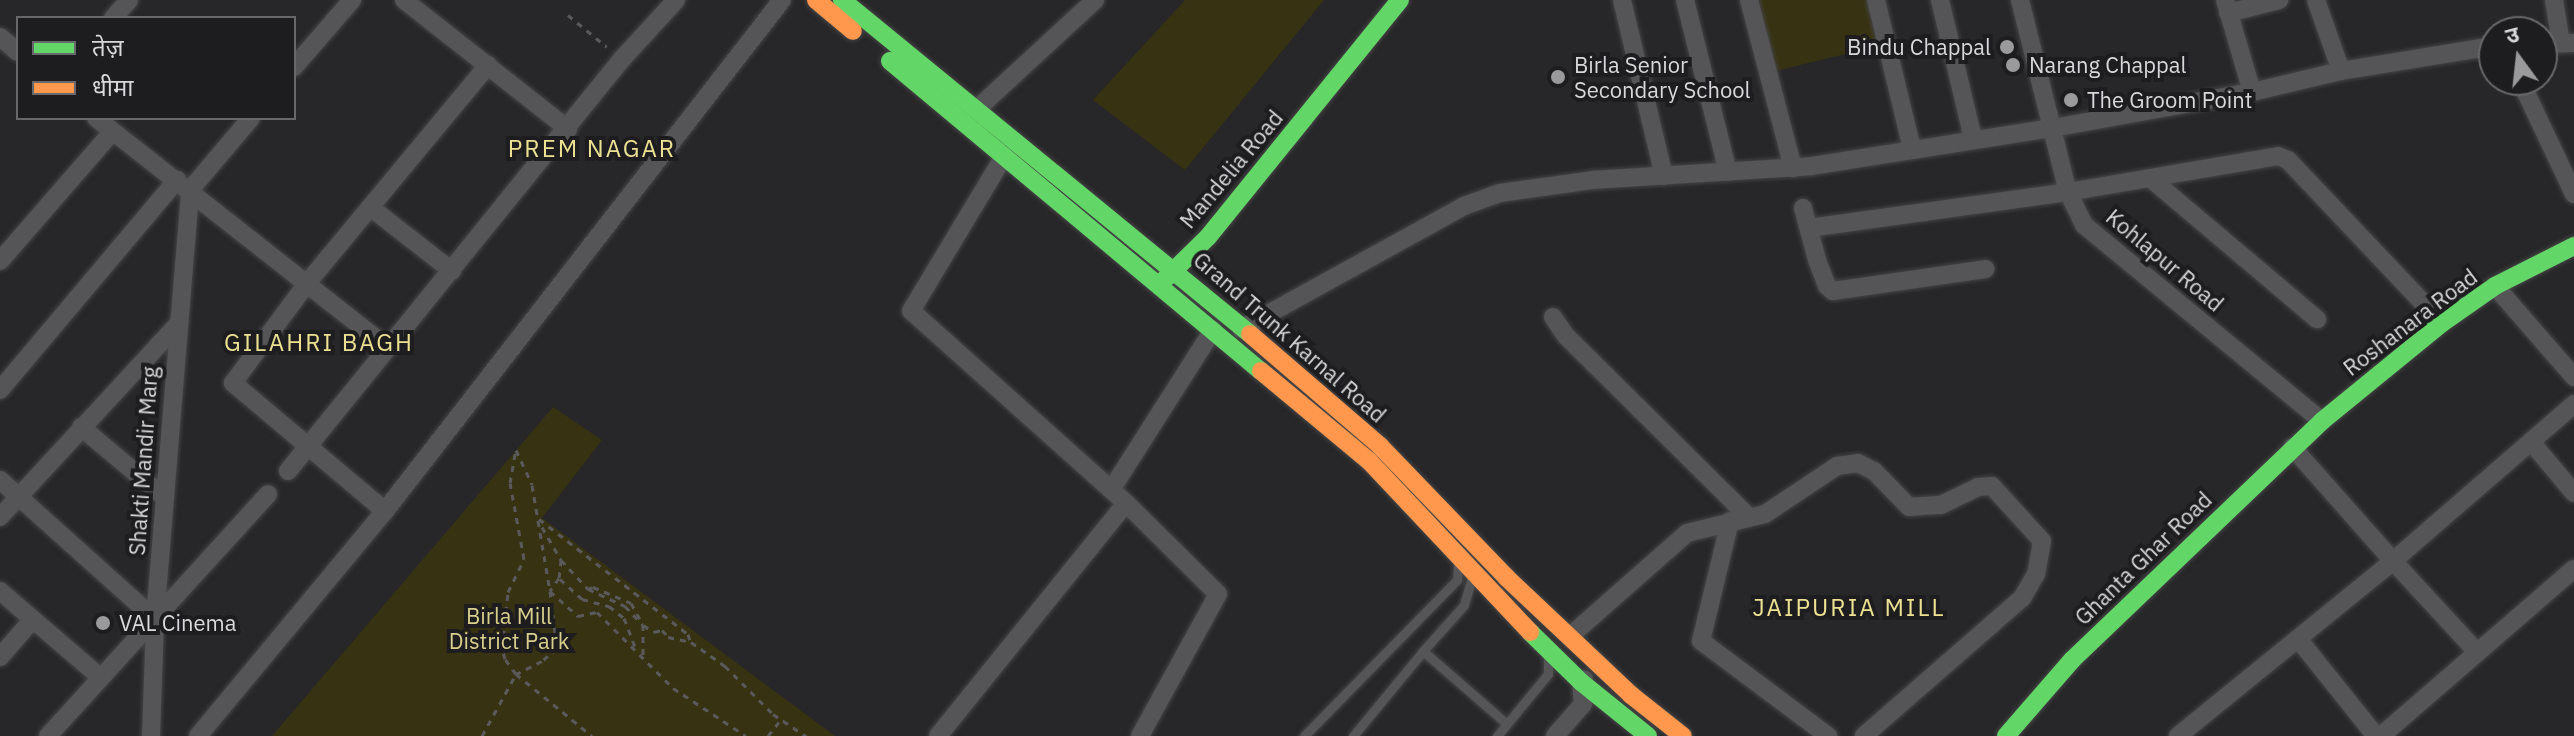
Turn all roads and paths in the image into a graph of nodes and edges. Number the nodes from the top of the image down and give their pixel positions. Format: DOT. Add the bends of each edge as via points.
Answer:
graph roads {
  1 [pos="352,0"];
  2 [pos="404,0"];
  3 [pos="676,0"];
  4 [pos="782,0"];
  5 [pos="816,0"];
  6 [pos="842,0"];
  7 [pos="1095,0"];
  8 [pos="1400,0"];
  9 [pos="1418,0"];
  10 [pos="1622,0"];
  11 [pos="1685,0"];
  12 [pos="1749,0"];
  13 [pos="1876,0"];
  14 [pos="1940,0"];
  15 [pos="2020,0"];
  16 [pos="2279,0"];
  17 [pos="2316,0"];
  18 [pos="2554,0"];
  19 [pos="2226,7"];
  20 [pos="568,15"];
  21 [pos="0,37"];
  22 [pos="2559,43"];
  23 [pos="2478,49"];
  24 [pos="16,50"];
  25 [pos="622,59"];
  26 [pos="296,65"];
  27 [pos="488,65"];
  28 [pos="2341,71"];
  29 [pos="2252,92"];
  30 [pos="2528,96"];
  31 [pos="977,109"];
  32 [pos="98,120"];
  33 [pos="249,120"];
  34 [pos="2053,128"];
  35 [pos="568,129"];
  36 [pos="112,132"];
  37 [pos="1973,139"];
  38 [pos="1912,149"];
  39 [pos="1004,156"];
  40 [pos="1793,168"];
  41 [pos="1728,172"];
  42 [pos="1664,176"];
  43 [pos="2150,178"];
  44 [pos="184,185"];
  45 [pos="2068,192"];
  46 [pos="2574,194"];
  47 [pos="370,207"];
  48 [pos="1803,208"];
  49 [pos="1809,228"];
  50 [pos="2574,246"];
  51 [pos="0,261"];
  52 [pos="1173,268"];
  53 [pos="1985,269"];
  54 [pos="452,271"];
  55 [pos="308,282"];
  56 [pos="1160,285"];
  57 [pos="2495,286"];
  58 [pos="1553,317"];
  59 [pos="2317,319"];
  60 [pos="2442,323"];
  61 [pos="178,324"];
  62 [pos="1241,329"];
  63 [pos="1213,330"];
  64 [pos="388,348"];
  65 [pos="2574,377"];
  66 [pos="0,390"];
  67 [pos="2574,404"];
  68 [pos="2322,421"];
  69 [pos="81,427"];
  70 [pos="2532,443"];
  71 [pos="306,447"];
  72 [pos="2292,447"];
  73 [pos="288,471"];
  74 [pos="0,480"];
  75 [pos="1111,490"];
  76 [pos="2574,493"];
  77 [pos="268,494"];
  78 [pos="18,495"];
  79 [pos="164,497"];
  80 [pos="1126,503"];
  81 [pos="385,511"];
  82 [pos="0,517"];
  83 [pos="539,519"];
  84 [pos="1740,519"];
  85 [pos="1458,557"];
  86 [pos="561,560"];
  87 [pos="2393,561"];
  88 [pos="2574,569"];
  89 [pos="1473,573"];
  90 [pos="559,578"];
  91 [pos="0,591"];
  92 [pos="550,591"];
  93 [pos="33,619"];
  94 [pos="155,619"];
  95 [pos="643,624"];
  96 [pos="1569,637"];
  97 [pos="2299,640"];
  98 [pos="691,642"];
  99 [pos="1549,650"];
  100 [pos="1423,651"];
  101 [pos="2477,652"];
  102 [pos="0,657"];
  103 [pos="644,660"];
  104 [pos="1598,663"];
  105 [pos="516,674"];
  106 [pos="101,678"];
  107 [pos="1581,682"];
  108 [pos="782,718"];
  109 [pos="1507,724"];
  110 [pos="2199,730"];
  111 [pos="48,736"];
  112 [pos="151,736"];
  113 [pos="198,736"];
  114 [pos="482,736"];
  115 [pos="592,736"];
  116 [pos="746,736"];
  117 [pos="768,736"];
  118 [pos="806,736"];
  119 [pos="938,736"];
  120 [pos="1140,736"];
  121 [pos="1304,736"];
  122 [pos="1353,736"];
  123 [pos="1497,736"];
  124 [pos="1555,736"];
  125 [pos="1648,736"];
  126 [pos="1683,736"];
  127 [pos="1828,736"];
  128 [pos="1864,736"];
  129 [pos="2006,736"];
  130 [pos="2178,736"];
  131 [pos="2378,736"];
  1 -- 26 [label="street"];
  2 -- 27 [label="street"];
  3 -- 25 [label="street"];
  4 -- 81 [label="street"];
  5 -- 39 [label="main road, Grand Trunk Karnal Road"];
  6 -- 31 [label="main road, Grand Trunk Karnal Road"];
  7 -- 31 [label="street"];
  8 -- 52 [label="main road, Mandelia Road" via="1208,237"];
  9 -- 52 [label="main road, Mandelia Road" via="1215,242"];
  10 -- 42 [label="street"];
  11 -- 41 [label="street"];
  12 -- 40 [label="street"];
  13 -- 38 [label="street"];
  14 -- 37 [label="street"];
  15 -- 34 [label="street, Kohlapur Road"];
  16 -- 19 [label="street"];
  17 -- 28 [label="street"];
  18 -- 22 [label="street"];
  19 -- 29 [label="street"];
  20 -- 25 [label="path"];
  21 -- 24 [label="street"];
  23 -- 28 [label="street"];
  25 -- 35 [label="street"];
  27 -- 35 [label="street"];
  27 -- 47 [label="street"];
  28 -- 29 [label="street"];
  29 -- 34 [label="street"];
  30 -- 46 [label="street"];
  31 -- 52 [label="main road, Grand Trunk Karnal Road"];
  32 -- 36 [label="street"];
  33 -- 44 [label="street"];
  34 -- 37 [label="street"];
  34 -- 45 [label="street, Kohlapur Road"];
  35 -- 54 [label="street"];
  36 -- 44 [label="street"];
  36 -- 51 [label="street"];
  37 -- 38 [label="street"];
  38 -- 40 [label="street"];
  39 -- 56 [label="main road, Grand Trunk Karnal Road"];
  39 -- 75 [label="street" via="911,311"];
  40 -- 41 [label="street"];
  41 -- 42 [label="street"];
  42 -- 62 [label="street" via="1500,193 1464,206"];
  43 -- 45 [label="street"];
  43 -- 59 [label="street"];
  43 -- 60 [label="street" via="2284,157"];
  44 -- 55 [label="street"];
  44 -- 61 [label="street, Shakti Mandir Marg"];
  44 -- 66 [label="street"];
  45 -- 49 [label="street"];
  45 -- 68 [label="street, Kohlapur Road" via="2084,225"];
  47 -- 54 [label="street"];
  47 -- 55 [label="street"];
  48 -- 49 [label="street"];
  49 -- 53 [label="street" via="1833,291"];
  50 -- 57 [label="main road, Roshanara Road"];
  52 -- 56 [label="main road"];
  52 -- 62 [label="main road, Grand Trunk Karnal Road"];
  54 -- 64 [label="street"];
  55 -- 64 [label="street"];
  55 -- 71 [label="street" via="233,383"];
  56 -- 63 [label="main road, Grand Trunk Karnal Road"];
  57 -- 60 [label="main road, Roshanara Road"];
  57 -- 65 [label="street"];
  58 -- 84 [label="street"];
  60 -- 68 [label="main road, Roshanara Road"];
  61 -- 69 [label="street"];
  61 -- 79 [label="street, Shakti Mandir Marg"];
  62 -- 96 [label="main road, Grand Trunk Karnal Road" via="1380,446"];
  63 -- 75 [label="street"];
  63 -- 85 [label="main road, Grand Trunk Karnal Road" via="1369,461"];
  64 -- 71 [label="street"];
  67 -- 70 [label="street"];
  68 -- 72 [label="main road, Ghanta Ghar Road"];
  69 -- 78 [label="street"];
  69 -- 79 [label="street"];
  70 -- 76 [label="street"];
  70 -- 87 [label="street"];
  71 -- 73 [label="street"];
  71 -- 81 [label="street"];
  72 -- 87 [label="street"];
  72 -- 129 [label="main road, Ghanta Ghar Road" via="2072,660"];
  74 -- 78 [label="street"];
  75 -- 80 [label="street"];
  77 -- 94 [label="street"];
  78 -- 82 [label="street"];
  78 -- 94 [label="street"];
  79 -- 94 [label="street, Shakti Mandir Marg"];
  80 -- 119 [label="street"];
  80 -- 120 [label="street" via="1218,594"];
  81 -- 113 [label="street"];
  83 -- 86 [label="path"];
  83 -- 92 [label="path"];
  83 -- 98 [label="path" via="688,634"];
  83 -- 105 [label="path" via="532,485 516,450 510,483 524,559 508,592 502,648"];
  84 -- 96 [label="street" via="1687,533"];
  84 -- 127 [label="street" via="1701,641"];
  84 -- 128 [label="street" via="1765,514 1837,466 1858,463 1874,471 1909,507 1941,505 1992,486 2042,541 2036,574 2022,598"];
  85 -- 89 [label="main road, Grand Trunk Karnal Road"];
  85 -- 121 [label="lane" via="1457,580"];
  86 -- 90 [label="path"];
  86 -- 95 [label="path" via="588,589 625,606"];
  87 -- 97 [label="street"];
  87 -- 101 [label="street"];
  88 -- 101 [label="street"];
  89 -- 99 [label="main road, Grand Trunk Karnal Road"];
  89 -- 100 [label="lane" via="1464,605"];
  90 -- 92 [label="path"];
  90 -- 103 [label="path" via="582,599 609,606 624,618"];
  91 -- 93 [label="street"];
  92 -- 103 [label="path" via="578,616 597,612"];
  92 -- 105 [label="path" via="557,648"];
  93 -- 102 [label="street"];
  93 -- 106 [label="street"];
  94 -- 106 [label="street"];
  94 -- 112 [label="street, Shakti Mandir Marg"];
  95 -- 98 [label="path"];
  95 -- 103 [label="path"];
  96 -- 104 [label="main road, Grand Trunk Karnal Road"];
  97 -- 110 [label="street"];
  97 -- 131 [label="street"];
  98 -- 108 [label="path"];
  99 -- 107 [label="main road, Grand Trunk Karnal Road"];
  99 -- 109 [label="lane" via="1548,674"];
  100 -- 109 [label="lane"];
  100 -- 122 [label="lane"];
  101 -- 131 [label="street"];
  103 -- 116 [label="path" via="673,688"];
  104 -- 107 [label="street"];
  104 -- 126 [label="main road, Grand Trunk Karnal Road"];
  105 -- 114 [label="path"];
  105 -- 115 [label="path"];
  106 -- 111 [label="street"];
  107 -- 124 [label="street" via="1583,704"];
  107 -- 125 [label="main road, Grand Trunk Karnal Road"];
  108 -- 117 [label="path"];
  108 -- 118 [label="path"];
  109 -- 123 [label="lane"];
  110 -- 130 [label="street"];
}
